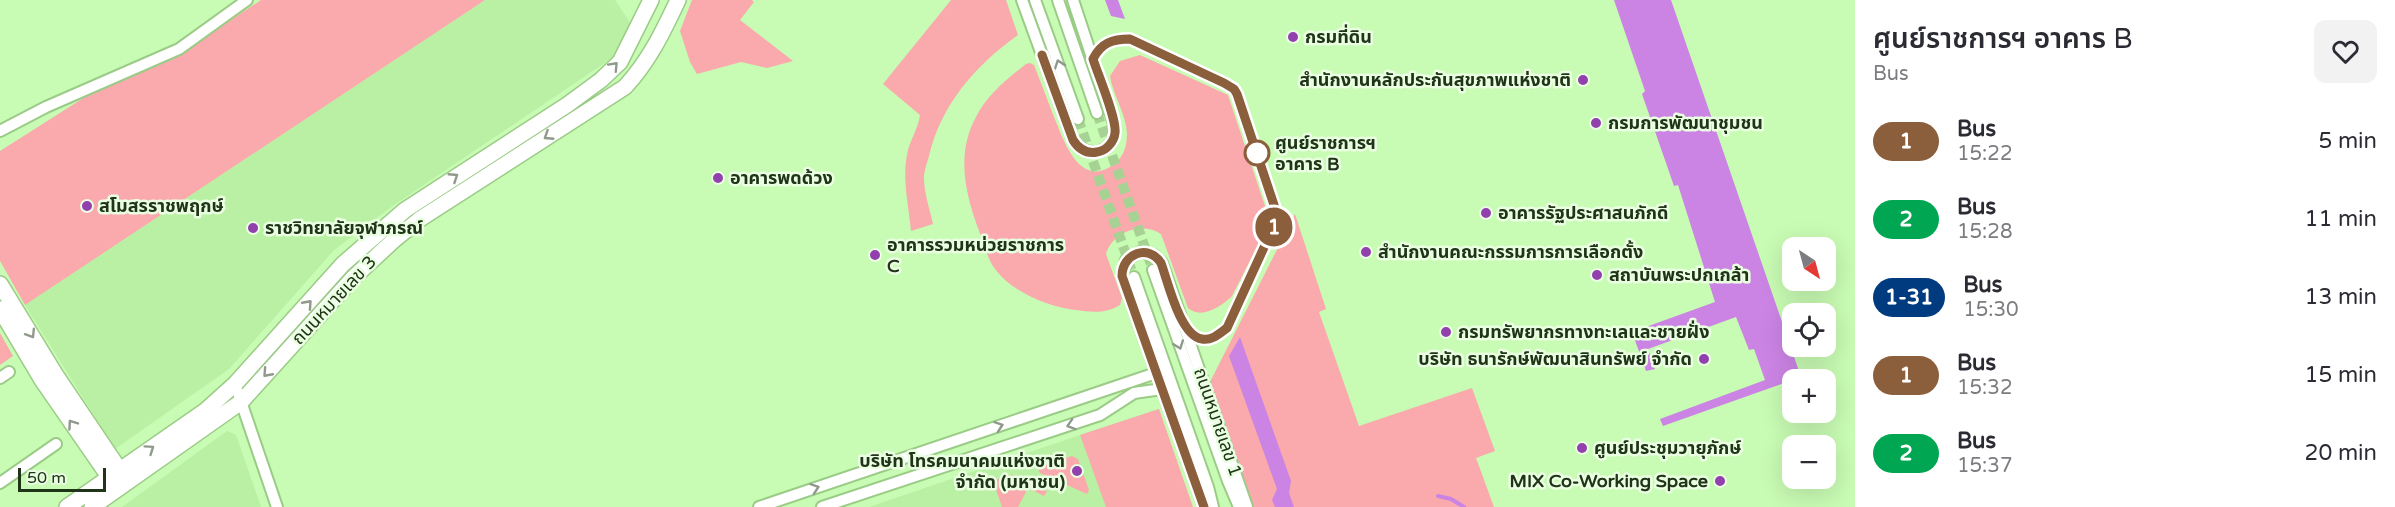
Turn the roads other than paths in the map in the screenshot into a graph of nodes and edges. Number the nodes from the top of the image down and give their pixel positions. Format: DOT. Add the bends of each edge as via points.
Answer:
graph roads {
  1 [pos="247,0"];
  2 [pos="651,0"];
  3 [pos="678,0"];
  4 [pos="1022,0"];
  5 [pos="1035,0"];
  6 [pos="1058,0"];
  7 [pos="1075,5"];
  8 [pos="1097,112"];
  9 [pos="1078,119"];
  10 [pos="0,131"];
  11 [pos="1153,270"];
  12 [pos="1134,277"];
  13 [pos="0,285"];
  14 [pos="0,309"];
  15 [pos="1156,373"];
  16 [pos="235,384"];
  17 [pos="1162,389"];
  18 [pos="1101,391"];
  19 [pos="241,402"];
  20 [pos="1100,415"];
  21 [pos="56,444"];
  22 [pos="119,480"];
  23 [pos="0,483"];
  24 [pos="67,507"];
  25 [pos="92,507"];
  26 [pos="277,507"];
  27 [pos="759,507"];
  28 [pos="822,507"];
  29 [pos="1204,507"];
  30 [pos="1213,507"];
  31 [pos="1239,507"];
  32 [pos="1247,507"];
  1 -- 10 [label="street" via="179,49"];
  16 -- 2 [label="street, ถนนหมายเลข 3, one-way" via="343,264 399,214 601,80 620,62"];
  3 -- 19 [label="street, ถนนหมายเลข 3, one-way" via="654,49 625,87 420,219 394,240 353,278"];
  4 -- 7 [label="street" via="1073,140 1082,150 1095,153 1110,145 1115,133"];
  9 -- 5 [label="street, one-way"];
  6 -- 8 [label="street"];
  11 -- 31 [label="street, ถนนหมายเลข 1, one-way"];
  12 -- 30 [label="street, ถนนหมายเลข 1"];
  13 -- 22 [label="street, one-way"];
  22 -- 14 [label="street, one-way" via="42,380"];
  15 -- 17 [label="street"];
  15 -- 18 [label="street"];
  15 -- 32 [label="street, ถนนหมายเลข 1" via="1122,276 1130,257 1140,252 1154,255 1161,263"];
  16 -- 19 [label="street"];
  22 -- 16 [label="street, ถนนหมายเลข 3, one-way"];
  17 -- 20 [label="street" via="1134,393"];
  17 -- 29 [label="street"];
  18 -- 20 [label="street" via="1111,393 1113,401"];
  27 -- 18 [label="street, one-way"];
  19 -- 22 [label="street, ถนนหมายเลข 3"];
  19 -- 26 [label="street"];
  20 -- 28 [label="street, one-way"];
  21 -- 23 [label="street"];
  22 -- 24 [label="street, ถนนหมายเลข 3"];
  22 -- 25 [label="street, ถนนหมายเลข 3"];
}
